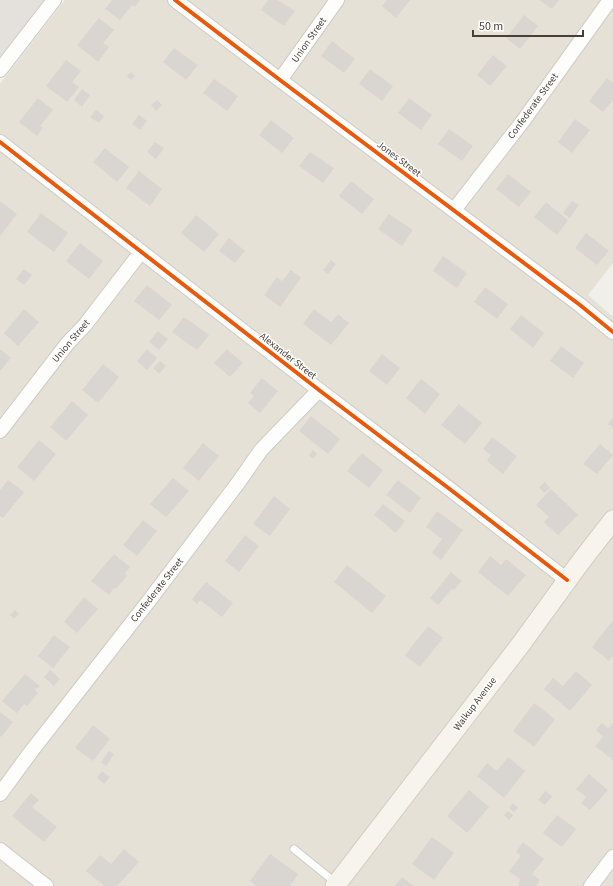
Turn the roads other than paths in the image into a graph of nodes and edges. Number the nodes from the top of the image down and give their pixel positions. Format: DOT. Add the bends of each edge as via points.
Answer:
graph roads {
  1 [pos="54,0"];
  2 [pos="175,0"];
  3 [pos="337,0"];
  4 [pos="610,0"];
  5 [pos="0,70"];
  6 [pos="280,80"];
  7 [pos="0,142"];
  8 [pos="454,210"];
  9 [pos="141,252"];
  10 [pos="613,332"];
  11 [pos="319,390"];
  12 [pos="0,431"];
  13 [pos="613,520"];
  14 [pos="567,580"];
  15 [pos="0,794"];
  16 [pos="294,849"];
  17 [pos="0,850"];
  18 [pos="613,857"];
  19 [pos="336,885"];
  20 [pos="46,886"];
  21 [pos="591,886"];
  1 -- 5 [label="street"];
  2 -- 6 [label="street, Jones Street"];
  3 -- 6 [label="street, Union Street"];
  4 -- 8 [label="street, Confederate Street"];
  6 -- 8 [label="street, Jones Street"];
  7 -- 9 [label="street, Alexander Street"];
  8 -- 10 [label="street, Jones Street" via="580,304"];
  9 -- 11 [label="street, Alexander Street"];
  9 -- 12 [label="street, Union Street"];
  11 -- 14 [label="street, Alexander Street"];
  11 -- 15 [label="street, Confederate Street" via="261,450 153,596"];
  13 -- 14 [label="street, Walkup Avenue"];
  14 -- 19 [label="street, Walkup Avenue"];
  16 -- 19 [label="lane"];
  17 -- 20 [label="street"];
  18 -- 21 [label="street"];
}
